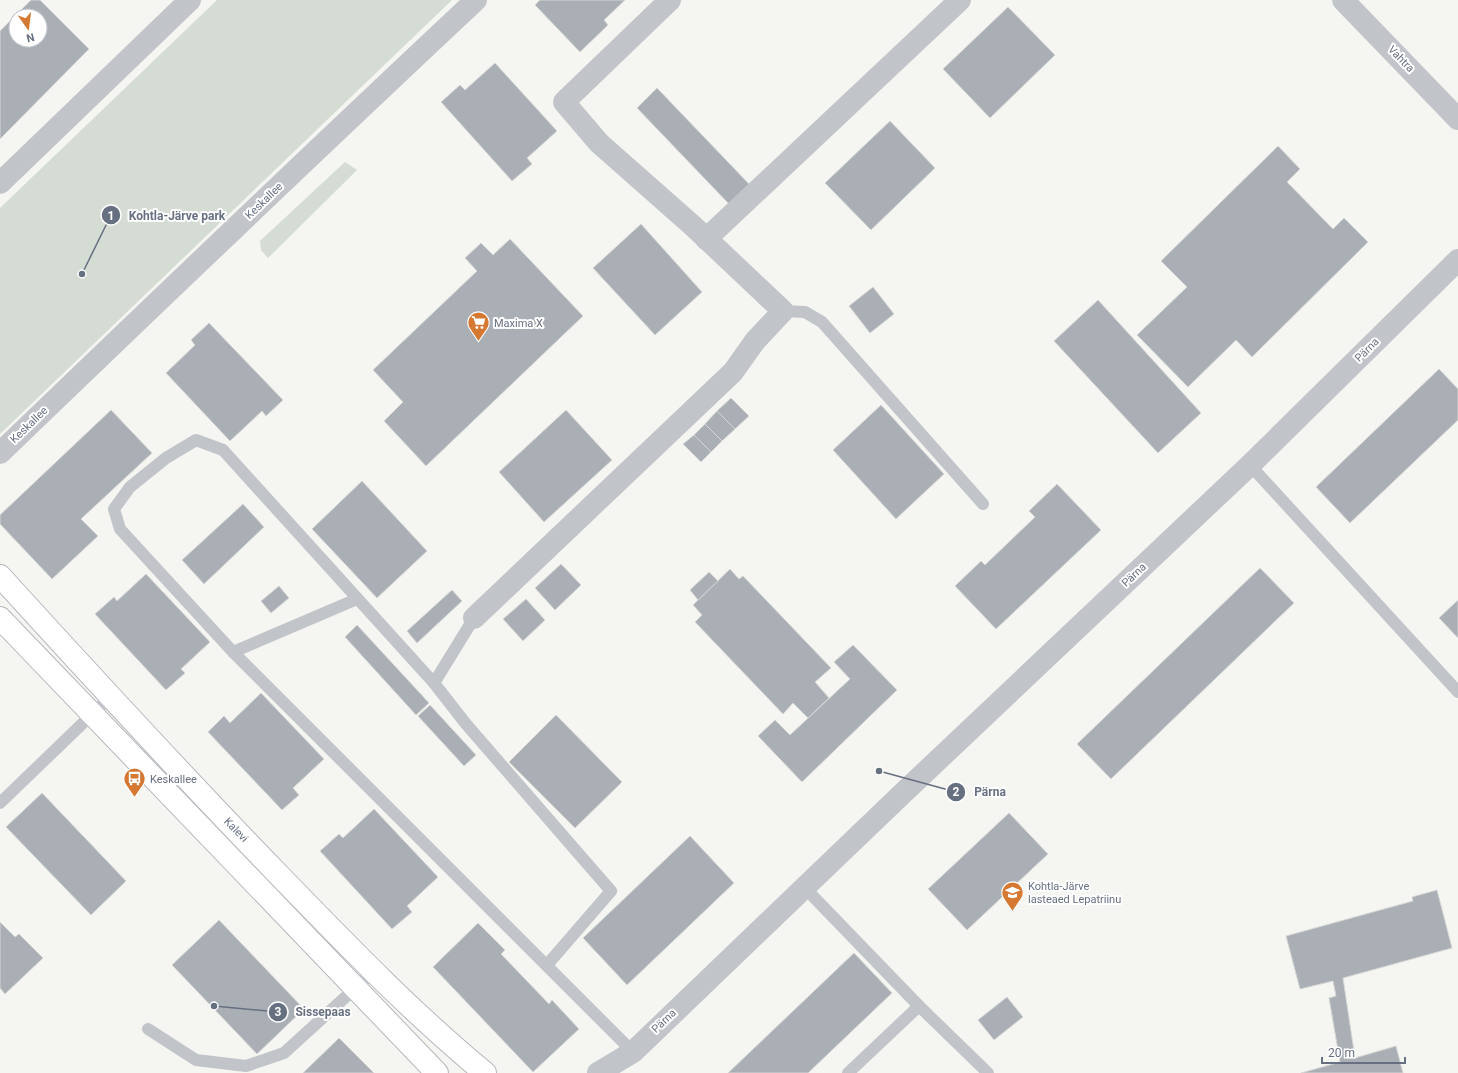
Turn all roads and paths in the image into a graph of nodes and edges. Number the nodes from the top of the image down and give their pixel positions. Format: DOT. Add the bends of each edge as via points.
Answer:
graph roads {
  1 [pos="190,0"];
  2 [pos="476,0"];
  3 [pos="670,0"];
  4 [pos="960,0"];
  5 [pos="1343,0"];
  6 [pos="1458,118"];
  7 [pos="0,183"];
  8 [pos="706,239"];
  9 [pos="1458,260"];
  10 [pos="783,311"];
  11 [pos="0,453"];
  12 [pos="1250,465"];
  13 [pos="983,504"];
  14 [pos="0,576"];
  15 [pos="357,599"];
  16 [pos="0,618"];
  17 [pos="474,618"];
  18 [pos="233,652"];
  19 [pos="434,683"];
  20 [pos="1458,692"];
  21 [pos="110,697"];
  22 [pos="92,714"];
  23 [pos="0,804"];
  24 [pos="804,887"];
  25 [pos="547,965"];
  26 [pos="373,972"];
  27 [pos="356,989"];
  28 [pos="919,1006"];
  29 [pos="148,1029"];
  30 [pos="633,1052"];
  31 [pos="437,1073"];
  32 [pos="485,1073"];
  33 [pos="598,1073"];
  34 [pos="620,1073"];
  35 [pos="848,1073"];
  36 [pos="988,1073"];
  1 -- 7 [label="street"];
  2 -- 11 [label="street, Keskallee"];
  3 -- 8 [label="street" via="564,102 599,143"];
  4 -- 8 [label="street"];
  5 -- 6 [label="street, Vahtra"];
  8 -- 10 [label="street"];
  9 -- 12 [label="street, Pärna"];
  10 -- 13 [label="lane" via="805,312 822,322"];
  10 -- 17 [label="street" via="733,372"];
  12 -- 20 [label="lane"];
  12 -- 24 [label="street, Pärna"];
  14 -- 21 [label="main road, Kalevi"];
  15 -- 18 [label="lane"];
  15 -- 18 [label="lane" via="223,450 196,440 166,458 130,487 114,509 120,529"];
  15 -- 19 [label="lane"];
  16 -- 22 [label="main road"];
  17 -- 19 [label="lane"];
  18 -- 25 [label="lane"];
  19 -- 25 [label="lane" via="466,724 611,891"];
  21 -- 22 [label="lane"];
  21 -- 26 [label="main road, Kalevi"];
  22 -- 23 [label="lane"];
  22 -- 27 [label="main road"];
  24 -- 28 [label="lane"];
  24 -- 30 [label="street, Pärna"];
  25 -- 30 [label="lane"];
  26 -- 27 [label="lane"];
  26 -- 32 [label="main road, Kalevi"];
  27 -- 29 [label="lane" via="284,1053 246,1066 196,1060"];
  27 -- 31 [label="main road"];
  28 -- 35 [label="lane"];
  28 -- 36 [label="lane"];
  30 -- 33 [label="street, Pärna"];
  30 -- 34 [label="street, Pärna"];
}
